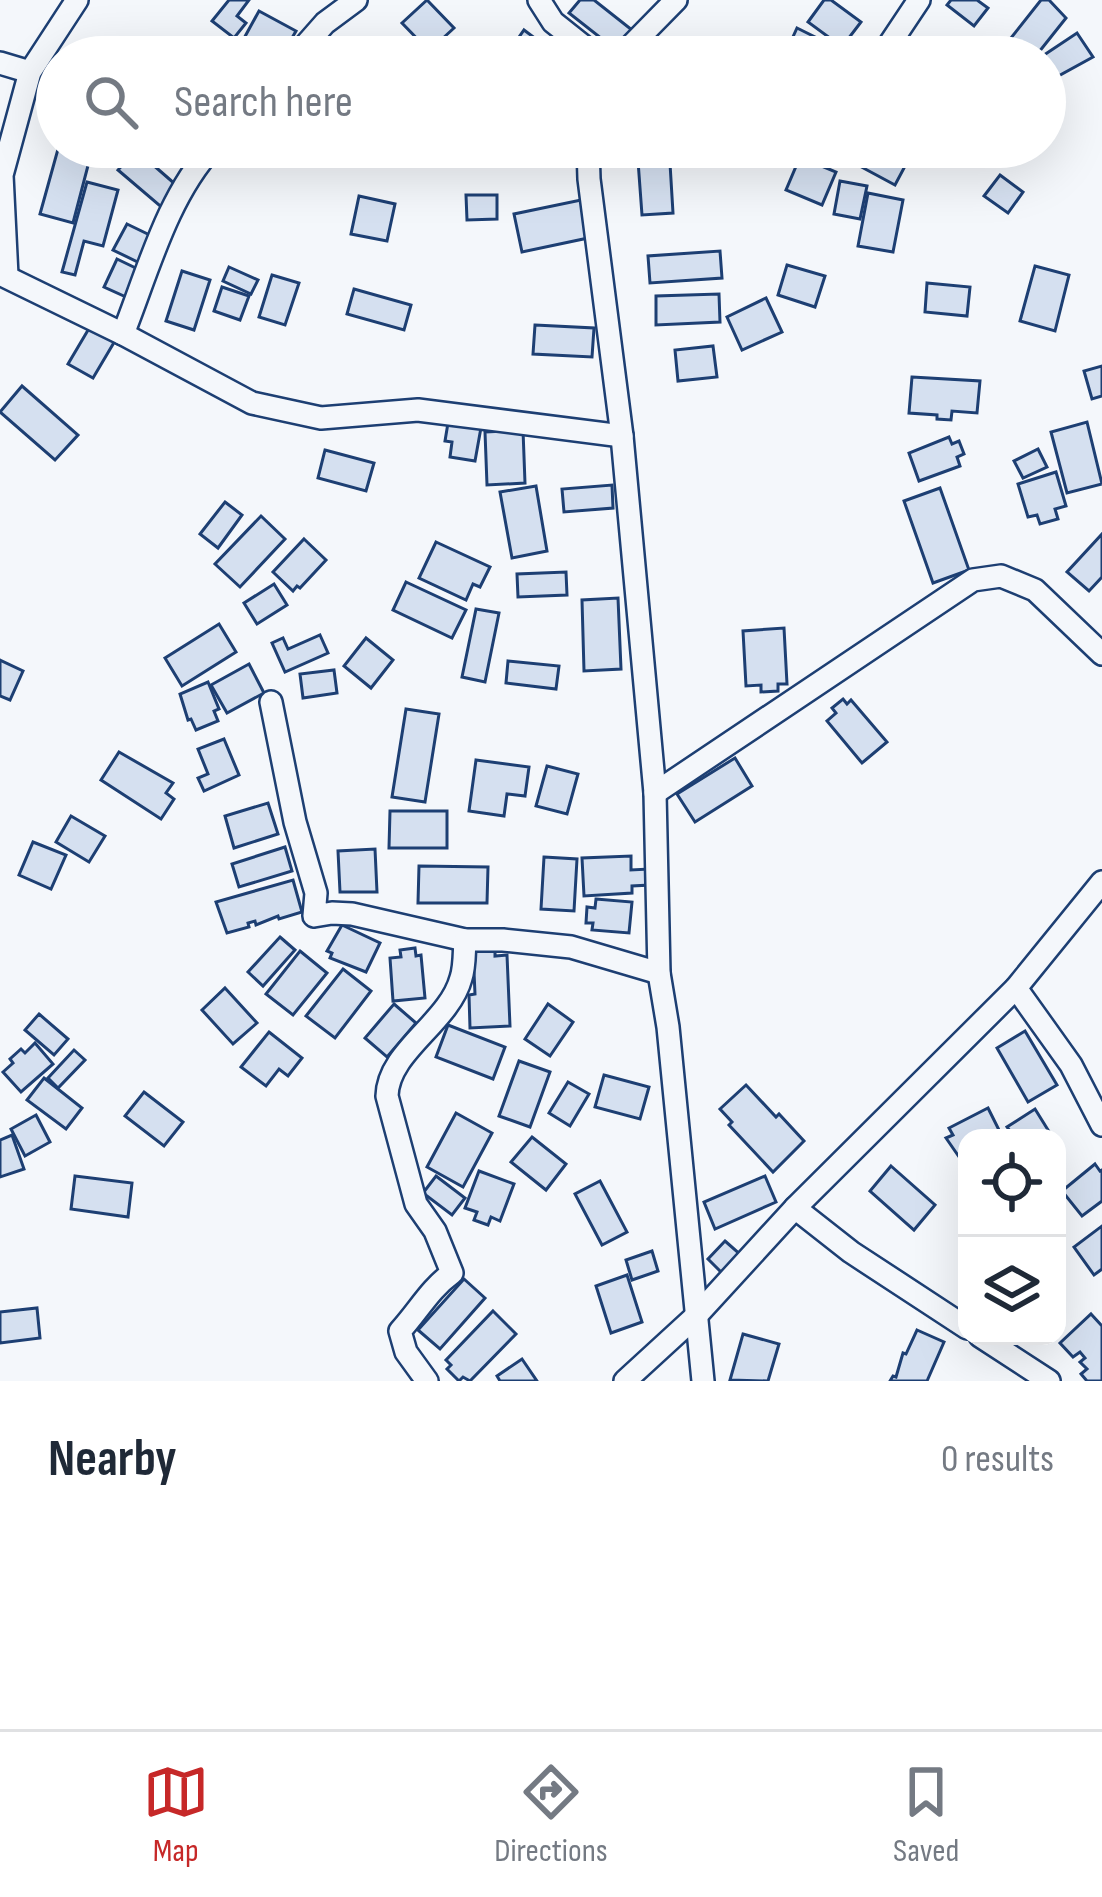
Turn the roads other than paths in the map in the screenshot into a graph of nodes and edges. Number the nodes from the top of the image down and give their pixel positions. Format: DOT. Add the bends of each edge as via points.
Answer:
graph roads {
  1 [pos="77,0"];
  2 [pos="356,0"];
  3 [pos="538,0"];
  4 [pos="676,0"];
  5 [pos="919,0"];
  6 [pos="53,36"];
  7 [pos="314,36"];
  8 [pos="571,36"];
  9 [pos="641,36"];
  10 [pos="895,36"];
  11 [pos="36,62"];
  12 [pos="0,63"];
  13 [pos="30,71"];
  14 [pos="195,168"];
  15 [pos="589,168"];
  16 [pos="3,275"];
  17 [pos="123,334"];
  18 [pos="622,436"];
  19 [pos="1102,654"];
  20 [pos="271,702"];
  21 [pos="656,793"];
  22 [pos="1102,882"];
  23 [pos="465,940"];
  24 [pos="659,973"];
  25 [pos="1016,988"];
  26 [pos="1102,1125"];
  27 [pos="795,1208"];
  28 [pos="697,1315"];
  29 [pos="958,1322"];
  30 [pos="994,1345"];
  31 [pos="427,1381"];
  32 [pos="626,1381"];
  33 [pos="703,1381"];
  34 [pos="1049,1381"];
  1 -- 6 [label="street"];
  2 -- 7 [label="street"];
  3 -- 8 [label="street"];
  4 -- 9 [label="street"];
  5 -- 10 [label="street"];
  11 -- 13 [label="street"];
  12 -- 13 [label="street"];
  13 -- 16 [label="street" via="2,175"];
  14 -- 17 [label="street"];
  15 -- 18 [label="street"];
  16 -- 17 [label="street"];
  17 -- 18 [label="street" via="252,404 321,418 418,410"];
  18 -- 21 [label="street"];
  19 -- 21 [label="street" via="1035,590 1001,576 973,580"];
  20 -- 23 [label="street" via="316,893 314,916 352,914"];
  21 -- 24 [label="street"];
  22 -- 25 [label="street"];
  23 -- 24 [label="street" via="571,947"];
  23 -- 31 [label="street" via="461,980 387,1080 416,1204 452,1273 400,1331"];
  24 -- 28 [label="street"];
  25 -- 26 [label="street"];
  25 -- 27 [label="street"];
  27 -- 28 [label="street"];
  27 -- 29 [label="street"];
  28 -- 32 [label="street"];
  28 -- 33 [label="street"];
  30 -- 34 [label="street"];
}
